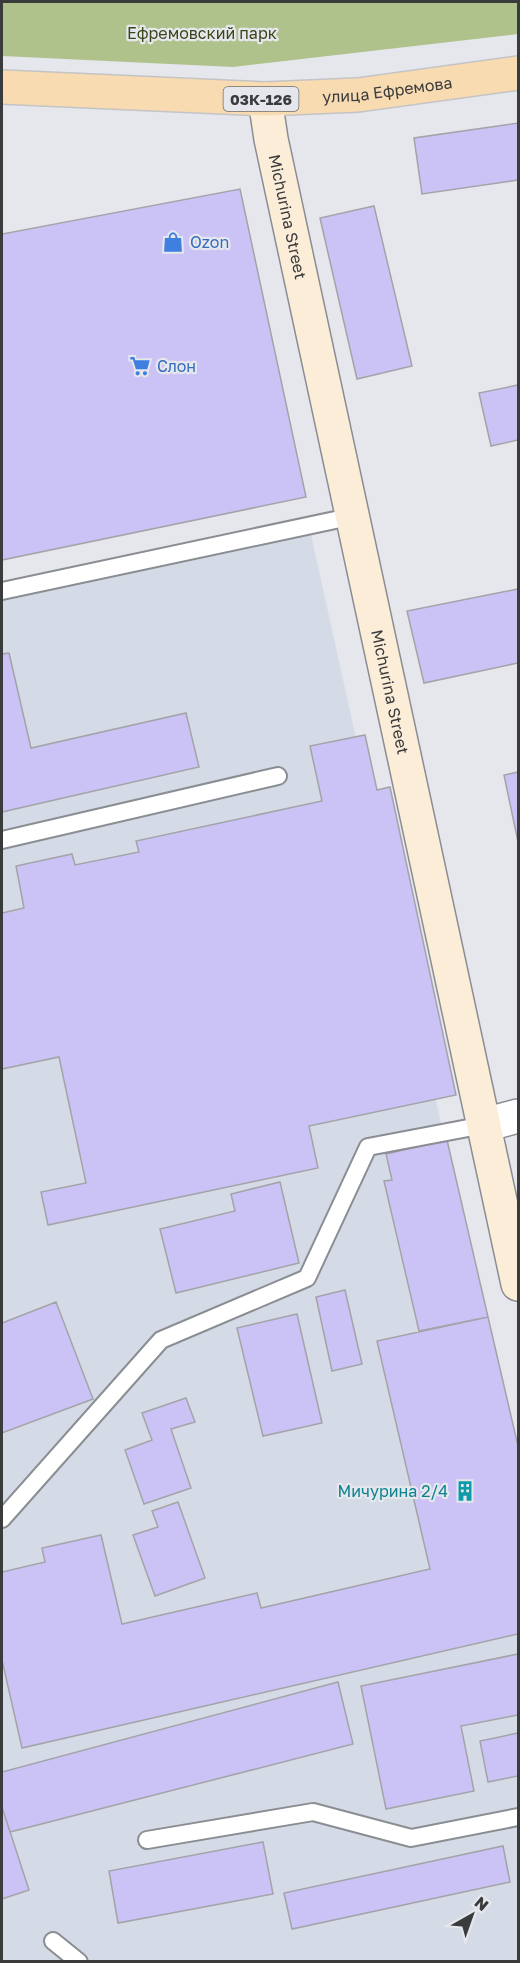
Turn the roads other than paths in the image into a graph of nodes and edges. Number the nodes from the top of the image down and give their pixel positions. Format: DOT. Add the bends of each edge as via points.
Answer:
graph roads {
  1 [pos="519,73"];
  2 [pos="2,87"];
  3 [pos="266,99"];
  4 [pos="354,516"];
  5 [pos="2,591"];
  6 [pos="278,776"];
  7 [pos="2,840"];
  8 [pos="519,1116"];
  9 [pos="483,1125"];
  10 [pos="519,1284"];
  11 [pos="2,1519"];
  12 [pos="519,1817"];
  13 [pos="147,1840"];
  14 [pos="53,1941"];
  15 [pos="79,1962"];
  1 -- 3 [label="main road, улица Ефремова / 03К-126" via="358,95"];
  2 -- 3 [label="main road, улица Ефремова / 03К-126"];
  3 -- 4 [label="street, Michurina Street" via="273,150"];
  4 -- 5 [label="lane"];
  4 -- 9 [label="street, Michurina Street"];
  6 -- 7 [label="lane"];
  8 -- 9 [label="street"];
  9 -- 10 [label="street, Michurina Street"];
  9 -- 11 [label="lane" via="368,1147 307,1278 161,1340"];
  12 -- 13 [label="lane" via="411,1838 313,1812"];
  14 -- 15 [label="lane"];
}
